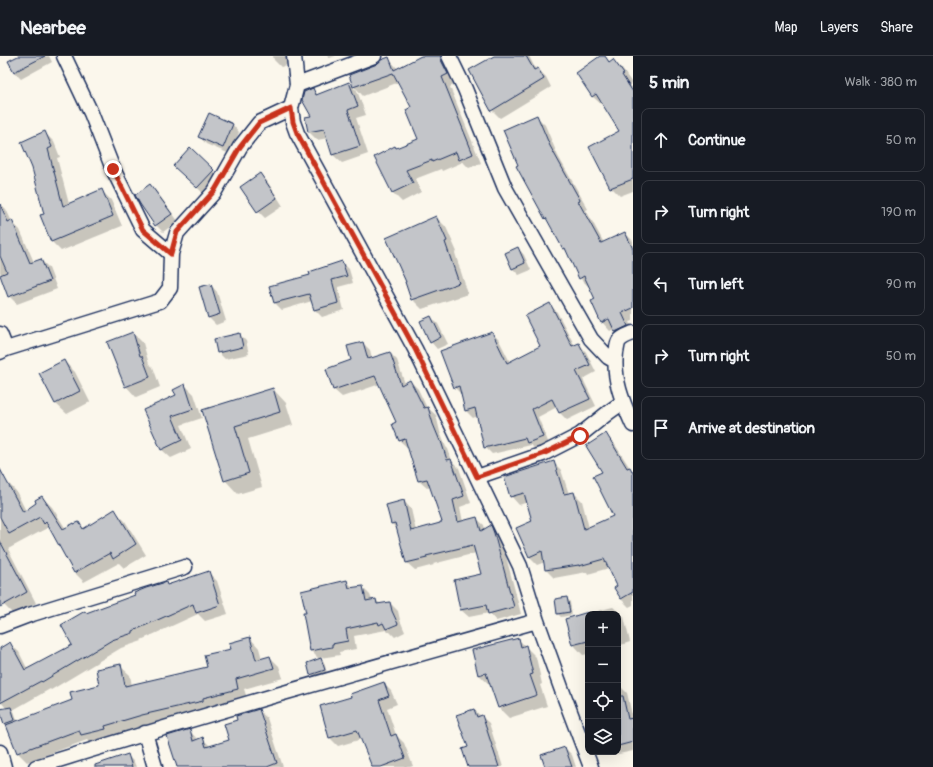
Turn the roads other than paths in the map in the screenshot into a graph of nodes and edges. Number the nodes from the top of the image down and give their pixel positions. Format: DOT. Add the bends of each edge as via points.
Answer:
graph roads {
  1 [pos="64,56"];
  2 [pos="294,56"];
  3 [pos="374,56"];
  4 [pos="449,56"];
  5 [pos="297,85"];
  6 [pos="291,108"];
  7 [pos="171,254"];
  8 [pos="0,334"];
  9 [pos="633,334"];
  10 [pos="3,351"];
  11 [pos="615,361"];
  12 [pos="623,402"];
  13 [pos="633,425"];
  14 [pos="477,477"];
  15 [pos="185,568"];
  16 [pos="537,620"];
  17 [pos="0,626"];
  18 [pos="146,733"];
  19 [pos="0,752"];
  20 [pos="4,767"];
  21 [pos="36,767"];
  22 [pos="156,767"];
  23 [pos="591,767"];
  1 -- 7 [label="street" via="113,169 143,230"];
  2 -- 5 [label="street"];
  3 -- 5 [label="street"];
  4 -- 11 [label="street" via="505,188 591,339"];
  5 -- 6 [label="street"];
  6 -- 7 [label="street" via="259,123 240,147 215,190 177,232"];
  6 -- 14 [label="street" via="297,133 415,349"];
  7 -- 10 [label="street" via="170,288 160,301"];
  8 -- 10 [label="street"];
  9 -- 11 [label="street" via="620,340"];
  11 -- 12 [label="street"];
  12 -- 13 [label="street"];
  12 -- 14 [label="street" via="580,436 543,454"];
  14 -- 16 [label="street" via="520,566"];
  15 -- 17 [label="street" via="28,615"];
  16 -- 18 [label="street"];
  16 -- 23 [label="street"];
  18 -- 21 [label="street"];
  18 -- 22 [label="street"];
  19 -- 20 [label="street"];
}
